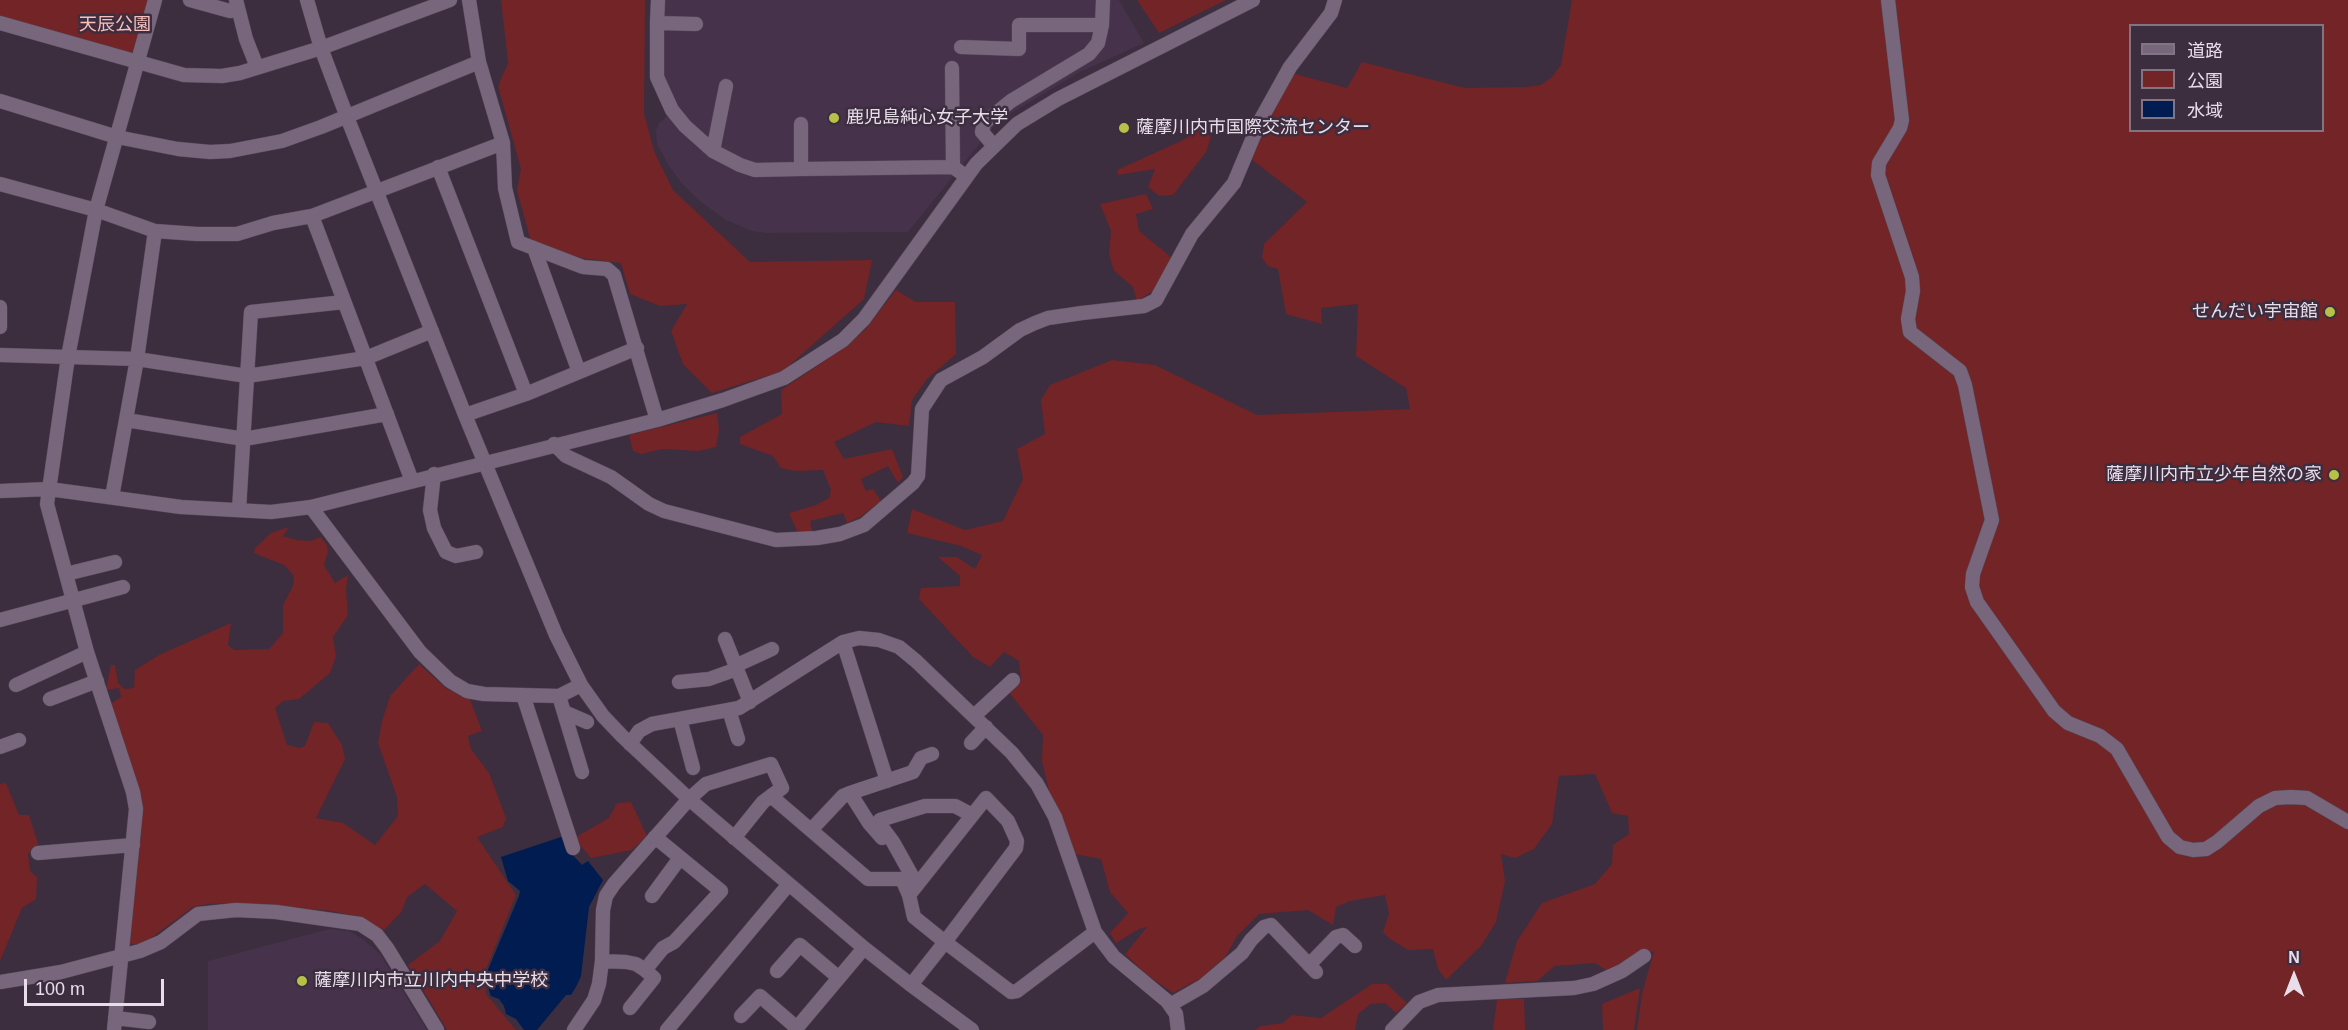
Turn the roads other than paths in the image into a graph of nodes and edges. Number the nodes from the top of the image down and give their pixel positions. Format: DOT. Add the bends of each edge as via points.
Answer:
graph roads {
  1 [pos="155,0"];
  2 [pos="190,0"];
  3 [pos="307,0"];
  4 [pos="450,0"];
  5 [pos="470,0"];
  6 [pos="658,0"];
  7 [pos="1103,0"];
  8 [pos="1253,0"];
  9 [pos="1335,0"];
  10 [pos="1888,0"];
  11 [pos="237,5"];
  12 [pos="0,23"];
  13 [pos="657,23"];
  14 [pos="696,24"];
  15 [pos="1102,25"];
  16 [pos="961,47"];
  17 [pos="321,48"];
  18 [pos="137,62"];
  19 [pos="479,62"];
  20 [pos="257,67"];
  21 [pos="952,68"];
  22 [pos="726,86"];
  23 [pos="0,101"];
  24 [pos="347,117"];
  25 [pos="801,124"];
  26 [pos="117,137"];
  27 [pos="502,143"];
  28 [pos="994,146"];
  29 [pos="714,151"];
  30 [pos="438,167"];
  31 [pos="953,167"];
  32 [pos="801,169"];
  33 [pos="967,176"];
  34 [pos="0,184"];
  35 [pos="377,190"];
  36 [pos="96,210"];
  37 [pos="312,216"];
  38 [pos="155,231"];
  39 [pos="534,248"];
  40 [pos="344,302"];
  41 [pos="0,307"];
  42 [pos="0,327"];
  43 [pos="432,331"];
  44 [pos="637,348"];
  45 [pos="0,355"];
  46 [pos="68,357"];
  47 [pos="138,358"];
  48 [pos="366,358"];
  49 [pos="579,372"];
  50 [pos="248,376"];
  51 [pos="526,394"];
  52 [pos="387,414"];
  53 [pos="465,415"];
  54 [pos="126,420"];
  55 [pos="657,420"];
  56 [pos="244,439"];
  57 [pos="554,444"];
  58 [pos="486,463"];
  59 [pos="434,474"];
  60 [pos="412,481"];
  61 [pos="49,489"];
  62 [pos="0,491"];
  63 [pos="112,497"];
  64 [pos="310,507"];
  65 [pos="239,510"];
  66 [pos="476,552"];
  67 [pos="115,562"];
  68 [pos="66,574"];
  69 [pos="123,587"];
  70 [pos="73,600"];
  71 [pos="0,620"];
  72 [pos="725,639"];
  73 [pos="843,642"];
  74 [pos="772,649"];
  75 [pos="87,652"];
  76 [pos="736,667"];
  77 [pos="1013,680"];
  78 [pos="97,681"];
  79 [pos="679,682"];
  80 [pos="16,685"];
  81 [pos="581,685"];
  82 [pos="523,695"];
  83 [pos="559,696"];
  84 [pos="50,699"];
  85 [pos="750,702"];
  86 [pos="729,710"];
  87 [pos="564,712"];
  88 [pos="974,716"];
  89 [pos="680,719"];
  90 [pos="587,722"];
  91 [pos="986,728"];
  92 [pos="738,739"];
  93 [pos="19,740"];
  94 [pos="971,743"];
  95 [pos="630,744"];
  96 [pos="0,747"];
  97 [pos="932,753"];
  98 [pos="693,768"];
  99 [pos="582,772"];
  100 [pos="887,781"];
  101 [pos="850,793"];
  102 [pos="771,796"];
  103 [pos="689,799"];
  104 [pos="919,801"];
  105 [pos="939,806"];
  106 [pos="972,815"];
  107 [pos="2348,822"];
  108 [pos="811,830"];
  109 [pos="655,837"];
  110 [pos="734,838"];
  111 [pos="133,845"];
  112 [pos="573,848"];
  113 [pos="38,853"];
  114 [pos="680,858"];
  115 [pos="902,879"];
  116 [pos="789,884"];
  117 [pos="913,890"];
  118 [pos="652,896"];
  119 [pos="1095,932"];
  120 [pos="945,942"];
  121 [pos="1355,946"];
  122 [pos="864,948"];
  123 [pos="1644,956"];
  124 [pos="121,958"];
  125 [pos="602,961"];
  126 [pos="645,970"];
  127 [pos="777,971"];
  128 [pos="839,978"];
  129 [pos="0,982"];
  130 [pos="911,986"];
  131 [pos="1170,1005"];
  132 [pos="630,1008"];
  133 [pos="741,1016"];
  134 [pos="149,1022"];
  135 [pos="114,1024"];
  136 [pos="581,1027"];
  137 [pos="796,1029"];
  138 [pos="437,1030"];
  139 [pos="667,1030"];
  140 [pos="972,1030"];
  141 [pos="1178,1030"];
  142 [pos="1392,1030"];
  1 -- 18 [label="street"];
  2 -- 11 [label="street" via="230,11"];
  3 -- 17 [label="street"];
  4 -- 17 [label="street"];
  5 -- 19 [label="street"];
  6 -- 13 [label="street"];
  7 -- 15 [label="street"];
  8 -- 28 [label="street" via="1058,99 1017,124"];
  9 -- 57 [label="street" via="1331,13 1290,67 1260,121 1234,183 1192,234 1156,300 1144,306 1035,323 941,380 922,409 918,476 864,525 817,538 776,540 664,511 611,477 566,456"];
  10 -- 107 [label="street" via="1902,120 1879,163 1878,175 1912,277 1910,332 1960,371 1965,385 1992,520 1973,574 1977,602 2054,711 2068,723 2100,736 2118,749 2168,837 2180,847 2206,849 2259,806 2275,798 2307,798"];
  11 -- 20 [label="street"];
  12 -- 18 [label="street"];
  13 -- 14 [label="street"];
  13 -- 29 [label="street" via="657,77 672,110"];
  15 -- 16 [label="street" via="1019,25 1019,49"];
  15 -- 28 [label="street" via="1098,43 1089,54 1011,101 984,123 982,132"];
  17 -- 20 [label="street"];
  17 -- 24 [label="street"];
  18 -- 20 [label="street" via="184,75 222,76"];
  18 -- 26 [label="street"];
  19 -- 24 [label="street"];
  19 -- 27 [label="street"];
  21 -- 31 [label="street"];
  22 -- 29 [label="street"];
  23 -- 26 [label="street"];
  24 -- 26 [label="street" via="282,141 230,151 210,152"];
  24 -- 35 [label="street"];
  25 -- 32 [label="street"];
  26 -- 36 [label="street"];
  27 -- 30 [label="street"];
  27 -- 39 [label="street" via="505,188 518,242"];
  28 -- 33 [label="street"];
  29 -- 32 [label="street" via="755,170"];
  30 -- 35 [label="street"];
  30 -- 51 [label="street"];
  31 -- 32 [label="street"];
  31 -- 33 [label="street"];
  33 -- 55 [label="street" via="881,297 843,340 784,378"];
  34 -- 36 [label="street"];
  35 -- 37 [label="street"];
  35 -- 43 [label="street"];
  36 -- 38 [label="street"];
  36 -- 46 [label="street"];
  37 -- 38 [label="street" via="237,234"];
  37 -- 40 [label="street"];
  38 -- 47 [label="street"];
  39 -- 44 [label="street" via="583,267 607,269 614,275"];
  39 -- 49 [label="street"];
  40 -- 48 [label="street"];
  40 -- 50 [label="street" via="251,312"];
  41 -- 42 [label="street"];
  43 -- 48 [label="street"];
  43 -- 53 [label="street"];
  44 -- 49 [label="street"];
  44 -- 55 [label="street"];
  45 -- 46 [label="street"];
  46 -- 47 [label="street"];
  46 -- 61 [label="street"];
  47 -- 50 [label="street"];
  47 -- 54 [label="street"];
  48 -- 50 [label="street"];
  48 -- 52 [label="street"];
  49 -- 51 [label="street"];
  50 -- 56 [label="street"];
  51 -- 53 [label="street"];
  52 -- 56 [label="street"];
  52 -- 60 [label="street"];
  53 -- 58 [label="street"];
  54 -- 56 [label="street"];
  54 -- 63 [label="street"];
  55 -- 57 [label="street"];
  56 -- 65 [label="street"];
  57 -- 58 [label="street"];
  58 -- 59 [label="street"];
  58 -- 81 [label="street" via="556,635"];
  59 -- 60 [label="street"];
  59 -- 66 [label="street" via="430,510 446,552 456,556"];
  60 -- 64 [label="street"];
  61 -- 62 [label="street"];
  61 -- 63 [label="street"];
  61 -- 68 [label="street" via="47,504"];
  63 -- 65 [label="street"];
  64 -- 65 [label="street" via="271,512"];
  64 -- 82 [label="street" via="420,652 450,681 467,691"];
  67 -- 68 [label="street"];
  68 -- 70 [label="street"];
  69 -- 70 [label="street"];
  70 -- 71 [label="street"];
  70 -- 75 [label="street"];
  72 -- 76 [label="street"];
  73 -- 85 [label="street"];
  73 -- 88 [label="street" via="859,638 899,647"];
  73 -- 100 [label="street"];
  74 -- 76 [label="street"];
  75 -- 78 [label="street"];
  75 -- 80 [label="street"];
  76 -- 79 [label="street" via="709,679"];
  76 -- 85 [label="street"];
  77 -- 88 [label="street"];
  78 -- 84 [label="street"];
  78 -- 111 [label="street" via="133,792"];
  81 -- 83 [label="street"];
  81 -- 95 [label="street"];
  82 -- 83 [label="street"];
  82 -- 112 [label="street"];
  83 -- 87 [label="street"];
  85 -- 86 [label="street"];
  86 -- 89 [label="street"];
  86 -- 92 [label="street"];
  87 -- 90 [label="street"];
  87 -- 99 [label="street"];
  88 -- 91 [label="street"];
  89 -- 95 [label="street" via="652,724 639,731"];
  89 -- 98 [label="street"];
  91 -- 94 [label="street"];
  91 -- 119 [label="street" via="1037,784 1055,817"];
  93 -- 96 [label="street"];
  95 -- 103 [label="street"];
  97 -- 100 [label="street" via="921,758 913,772"];
  100 -- 101 [label="street"];
  101 -- 108 [label="street"];
  101 -- 115 [label="street" via="883,839"];
  102 -- 103 [label="street" via="782,788 771,764 706,784"];
  102 -- 108 [label="street"];
  102 -- 110 [label="street"];
  103 -- 109 [label="street"];
  103 -- 110 [label="street"];
  104 -- 105 [label="street" via="938,798"];
  105 -- 106 [label="street" via="955,806"];
  105 -- 117 [label="street" via="925,806 880,820"];
  106 -- 117 [label="street"];
  106 -- 120 [label="street" via="986,798 993,803 1008,822 1017,841 1016,848"];
  108 -- 115 [label="street" via="868,879"];
  109 -- 114 [label="street"];
  109 -- 125 [label="street" via="606,896"];
  110 -- 116 [label="street"];
  111 -- 113 [label="street"];
  111 -- 124 [label="street"];
  114 -- 118 [label="street"];
  114 -- 126 [label="street" via="721,891"];
  115 -- 117 [label="street"];
  116 -- 122 [label="street"];
  116 -- 139 [label="street"];
  117 -- 120 [label="street" via="914,917"];
  119 -- 120 [label="street" via="1011,992"];
  119 -- 131 [label="street" via="1114,957"];
  120 -- 130 [label="street"];
  121 -- 131 [label="street" via="1342,935 1336,937 1312,968 1271,925 1264,927 1211,980"];
  122 -- 128 [label="street"];
  122 -- 130 [label="street"];
  123 -- 142 [label="street" via="1622,971 1574,988 1438,995 1419,1002"];
  124 -- 129 [label="street"];
  124 -- 135 [label="street"];
  124 -- 138 [label="street" via="161,942 198,914 213,911 276,912 360,924 377,935 387,948"];
  125 -- 126 [label="street" via="636,964"];
  125 -- 136 [label="street" via="594,1000"];
  126 -- 132 [label="street" via="654,978"];
  127 -- 128 [label="street" via="800,945"];
  128 -- 137 [label="street"];
  130 -- 140 [label="street"];
  131 -- 141 [label="street"];
  133 -- 137 [label="street" via="760,996"];
  134 -- 135 [label="street"];
}
